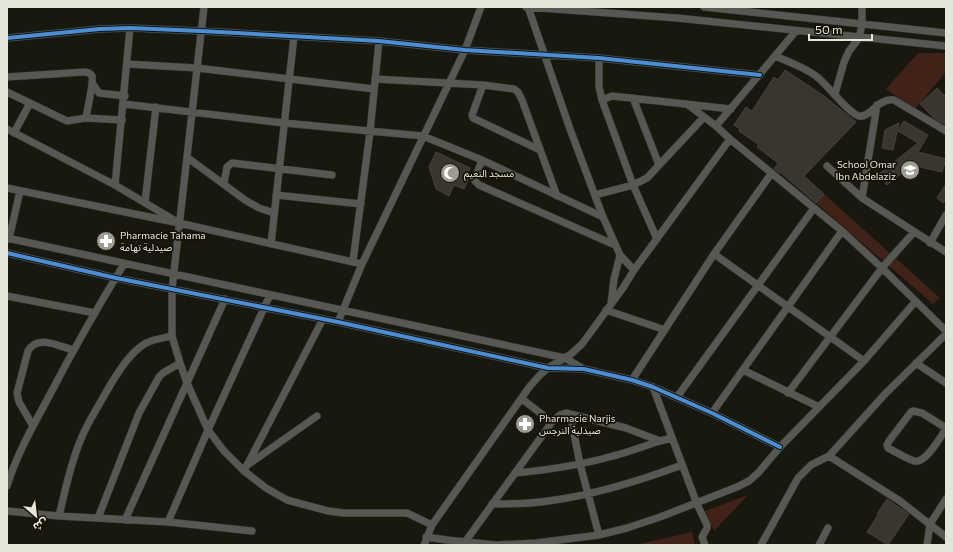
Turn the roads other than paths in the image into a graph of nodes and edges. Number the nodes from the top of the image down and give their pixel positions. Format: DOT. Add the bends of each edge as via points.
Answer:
graph roads {
  1 [pos="204,7"];
  2 [pos="481,7"];
  3 [pos="527,7"];
  4 [pos="704,7"];
  5 [pos="862,7"];
  6 [pos="862,25"];
  7 [pos="130,28"];
  8 [pos="201,31"];
  9 [pos="796,31"];
  10 [pos="946,33"];
  11 [pos="294,36"];
  12 [pos="7,38"];
  13 [pos="859,38"];
  14 [pos="379,41"];
  15 [pos="946,46"];
  16 [pos="465,50"];
  17 [pos="545,55"];
  18 [pos="775,56"];
  19 [pos="599,58"];
  20 [pos="127,64"];
  21 [pos="196,68"];
  22 [pos="760,75"];
  23 [pos="7,77"];
  24 [pos="290,79"];
  25 [pos="375,79"];
  26 [pos="92,83"];
  27 [pos="449,83"];
  28 [pos="483,85"];
  29 [pos="374,89"];
  30 [pos="7,92"];
  31 [pos="835,94"];
  32 [pos="125,96"];
  33 [pos="633,98"];
  34 [pos="602,100"];
  35 [pos="30,103"];
  36 [pos="124,104"];
  37 [pos="687,104"];
  38 [pos="877,105"];
  39 [pos="156,107"];
  40 [pos="732,109"];
  41 [pos="192,112"];
  42 [pos="704,117"];
  43 [pos="86,118"];
  44 [pos="122,120"];
  45 [pos="284,123"];
  46 [pos="716,126"];
  47 [pos="10,131"];
  48 [pos="946,131"];
  49 [pos="370,132"];
  50 [pos="423,136"];
  51 [pos="730,139"];
  52 [pos="540,150"];
  53 [pos="188,158"];
  54 [pos="482,160"];
  55 [pos="659,165"];
  56 [pos="827,166"];
  57 [pos="279,169"];
  58 [pos="771,174"];
  59 [pos="332,175"];
  60 [pos="224,184"];
  61 [pos="115,185"];
  62 [pos="633,185"];
  63 [pos="7,188"];
  64 [pos="20,191"];
  65 [pos="276,195"];
  66 [pos="556,196"];
  67 [pos="595,196"];
  68 [pos="862,198"];
  69 [pos="145,202"];
  70 [pos="361,204"];
  71 [pos="814,208"];
  72 [pos="274,214"];
  73 [pos="946,215"];
  74 [pos="603,217"];
  75 [pos="179,223"];
  76 [pos="842,231"];
  77 [pos="914,232"];
  78 [pos="8,239"];
  79 [pos="657,239"];
  80 [pos="930,243"];
  81 [pos="272,244"];
  82 [pos="615,245"];
  83 [pos="946,252"];
  84 [pos="7,254"];
  85 [pos="714,254"];
  86 [pos="620,255"];
  87 [pos="353,261"];
  88 [pos="124,264"];
  89 [pos="362,264"];
  90 [pos="882,268"];
  91 [pos="634,270"];
  92 [pos="173,274"];
  93 [pos="116,278"];
  94 [pos="758,285"];
  95 [pos="172,289"];
  96 [pos="270,295"];
  97 [pos="7,296"];
  98 [pos="225,299"];
  99 [pos="916,302"];
  100 [pos="265,307"];
  101 [pos="608,307"];
  102 [pos="789,307"];
  103 [pos="343,311"];
  104 [pos="95,313"];
  105 [pos="323,319"];
  106 [pos="338,322"];
  107 [pos="665,330"];
  108 [pos="946,333"];
  109 [pos="172,336"];
  110 [pos="830,337"];
  111 [pos="73,350"];
  112 [pos="565,358"];
  113 [pos="864,361"];
  114 [pos="180,363"];
  115 [pos="916,363"];
  116 [pos="548,368"];
  117 [pos="584,369"];
  118 [pos="743,370"];
  119 [pos="632,380"];
  120 [pos="187,383"];
  121 [pos="946,383"];
  122 [pos="653,387"];
  123 [pos="788,393"];
  124 [pos="677,397"];
  125 [pos="522,399"];
  126 [pos="819,407"];
  127 [pos="712,413"];
  128 [pos="570,414"];
  129 [pos="317,416"];
  130 [pos="552,422"];
  131 [pos="33,426"];
  132 [pos="946,428"];
  133 [pos="208,430"];
  134 [pos="672,438"];
  135 [pos="660,441"];
  136 [pos="780,447"];
  137 [pos="829,456"];
  138 [pos="580,464"];
  139 [pos="682,465"];
  140 [pos="246,468"];
  141 [pos="9,469"];
  142 [pos="515,473"];
  143 [pos="7,486"];
  144 [pos="587,494"];
  145 [pos="946,499"];
  146 [pos="492,504"];
  147 [pos="697,504"];
  148 [pos="7,511"];
  149 [pos="59,516"];
  150 [pos="98,518"];
  151 [pos="125,520"];
  152 [pos="168,522"];
  153 [pos="930,524"];
  154 [pos="432,525"];
  155 [pos="828,528"];
  156 [pos="252,531"];
  157 [pos="599,535"];
  158 [pos="426,537"];
  159 [pos="946,537"];
  160 [pos="465,542"];
  161 [pos="424,545"];
  162 [pos="705,545"];
  163 [pos="761,545"];
  164 [pos="819,545"];
  165 [pos="927,545"];
  1 -- 8 [label="street"];
  2 -- 16 [label="street"];
  3 -- 9 [label="street" via="677,18"];
  3 -- 17 [label="street"];
  4 -- 6 [label="street"];
  5 -- 6 [label="street"];
  6 -- 10 [label="street"];
  6 -- 13 [label="street"];
  7 -- 8 [label="street"];
  7 -- 12 [label="street"];
  7 -- 20 [label="street"];
  8 -- 11 [label="street"];
  8 -- 21 [label="street"];
  9 -- 13 [label="street"];
  9 -- 18 [label="street"];
  11 -- 14 [label="street"];
  11 -- 24 [label="street"];
  13 -- 15 [label="street"];
  13 -- 31 [label="street" via="849,50"];
  14 -- 16 [label="street"];
  14 -- 25 [label="street"];
  16 -- 17 [label="street"];
  16 -- 27 [label="street"];
  17 -- 19 [label="street"];
  17 -- 67 [label="street"];
  18 -- 22 [label="street"];
  18 -- 31 [label="street" via="807,69"];
  19 -- 22 [label="street"];
  19 -- 34 [label="street" via="599,87"];
  20 -- 21 [label="street"];
  20 -- 32 [label="street"];
  21 -- 24 [label="street"];
  21 -- 41 [label="street"];
  22 -- 40 [label="street"];
  23 -- 26 [label="street" via="87,72 92,76"];
  24 -- 29 [label="street"];
  24 -- 45 [label="street"];
  25 -- 27 [label="street"];
  25 -- 29 [label="street"];
  26 -- 32 [label="street" via="99,93"];
  26 -- 43 [label="street"];
  27 -- 28 [label="street"];
  27 -- 50 [label="street"];
  28 -- 52 [label="street" via="514,89 518,92"];
  28 -- 52 [label="street" via="473,118"];
  29 -- 49 [label="street"];
  30 -- 35 [label="street"];
  31 -- 38 [label="street" via="858,115 862,116"];
  32 -- 36 [label="street"];
  33 -- 34 [label="street" via="612,96"];
  33 -- 37 [label="street"];
  33 -- 55 [label="street"];
  34 -- 62 [label="street"];
  35 -- 43 [label="street" via="67,121"];
  35 -- 47 [label="street"];
  36 -- 39 [label="street"];
  36 -- 44 [label="street"];
  37 -- 40 [label="street"];
  37 -- 42 [label="street"];
  38 -- 48 [label="street" via="888,99 894,100"];
  38 -- 68 [label="street"];
  39 -- 41 [label="street"];
  39 -- 69 [label="street"];
  40 -- 46 [label="street"];
  41 -- 45 [label="street"];
  41 -- 53 [label="street"];
  42 -- 46 [label="street"];
  42 -- 55 [label="street"];
  43 -- 44 [label="street"];
  44 -- 61 [label="street"];
  45 -- 49 [label="street"];
  45 -- 57 [label="street"];
  46 -- 51 [label="street"];
  47 -- 61 [label="street"];
  49 -- 50 [label="street"];
  49 -- 70 [label="street"];
  50 -- 54 [label="street"];
  50 -- 89 [label="street"];
  51 -- 58 [label="street"];
  51 -- 79 [label="street"];
  52 -- 66 [label="street"];
  53 -- 60 [label="street"];
  53 -- 75 [label="street"];
  54 -- 66 [label="street"];
  54 -- 82 [label="street" via="475,179 479,185"];
  55 -- 62 [label="street" via="647,178"];
  56 -- 68 [label="street"];
  57 -- 59 [label="street"];
  57 -- 60 [label="street" via="232,163 227,167"];
  57 -- 65 [label="street"];
  58 -- 71 [label="street"];
  58 -- 85 [label="street"];
  60 -- 72 [label="street" via="248,203"];
  61 -- 69 [label="street"];
  62 -- 67 [label="street"];
  62 -- 79 [label="street"];
  63 -- 64 [label="street"];
  64 -- 75 [label="street"];
  64 -- 78 [label="street"];
  65 -- 70 [label="street"];
  65 -- 72 [label="street"];
  66 -- 74 [label="street"];
  67 -- 74 [label="street"];
  68 -- 77 [label="street"];
  69 -- 75 [label="street"];
  70 -- 87 [label="street"];
  71 -- 76 [label="street"];
  71 -- 94 [label="street"];
  72 -- 81 [label="street"];
  73 -- 80 [label="street"];
  74 -- 82 [label="street"];
  75 -- 81 [label="street"];
  75 -- 92 [label="street"];
  76 -- 90 [label="street"];
  76 -- 102 [label="street"];
  77 -- 80 [label="street"];
  77 -- 90 [label="street"];
  78 -- 88 [label="street"];
  79 -- 91 [label="street"];
  80 -- 83 [label="street"];
  81 -- 87 [label="street"];
  82 -- 86 [label="street"];
  84 -- 93 [label="street"];
  85 -- 94 [label="street"];
  85 -- 107 [label="street"];
  86 -- 91 [label="street"];
  86 -- 101 [label="street"];
  87 -- 89 [label="street"];
  88 -- 92 [label="street"];
  88 -- 93 [label="street"];
  89 -- 103 [label="street"];
  90 -- 99 [label="street"];
  90 -- 110 [label="street"];
  91 -- 101 [label="street" via="624,288"];
  92 -- 95 [label="street"];
  92 -- 96 [label="street"];
  93 -- 95 [label="street"];
  93 -- 104 [label="street"];
  94 -- 102 [label="street"];
  94 -- 124 [label="street"];
  95 -- 98 [label="street"];
  95 -- 109 [label="street"];
  96 -- 100 [label="street"];
  96 -- 103 [label="street"];
  97 -- 104 [label="street"];
  98 -- 100 [label="street"];
  98 -- 120 [label="street"];
  99 -- 108 [label="street"];
  99 -- 113 [label="street"];
  100 -- 105 [label="street"];
  100 -- 133 [label="street"];
  101 -- 107 [label="street"];
  101 -- 112 [label="street" via="582,344"];
  102 -- 110 [label="street"];
  102 -- 118 [label="street"];
  103 -- 106 [label="street"];
  103 -- 112 [label="street"];
  104 -- 111 [label="street"];
  105 -- 106 [label="street"];
  105 -- 140 [label="street"];
  106 -- 116 [label="street"];
  107 -- 119 [label="street"];
  108 -- 115 [label="street"];
  109 -- 114 [label="street"];
  109 -- 149 [label="street" via="145,344 132,354 121,368 84,432"];
  110 -- 113 [label="street"];
  110 -- 123 [label="street"];
  111 -- 131 [label="street"];
  111 -- 131 [label="street" via="41,341 31,346 17,393 19,402"];
  112 -- 116 [label="street"];
  112 -- 117 [label="street"];
  113 -- 126 [label="street"];
  114 -- 120 [label="street"];
  114 -- 150 [label="street" via="159,377 139,413"];
  115 -- 121 [label="street"];
  115 -- 137 [label="street"];
  116 -- 117 [label="street"];
  116 -- 125 [label="street" via="538,376"];
  117 -- 119 [label="street"];
  118 -- 123 [label="street"];
  118 -- 127 [label="street"];
  119 -- 122 [label="street"];
  120 -- 133 [label="street"];
  120 -- 151 [label="street"];
  122 -- 124 [label="street"];
  122 -- 134 [label="street"];
  123 -- 126 [label="street"];
  124 -- 127 [label="street"];
  125 -- 130 [label="street"];
  125 -- 154 [label="street"];
  126 -- 136 [label="street"];
  127 -- 136 [label="street"];
  128 -- 130 [label="street" via="560,415"];
  128 -- 135 [label="street" via="626,428"];
  128 -- 138 [label="street"];
  129 -- 140 [label="street"];
  130 -- 142 [label="street"];
  131 -- 141 [label="street"];
  132 -- 132 [label="street" via="922,413 913,411 887,445 888,448 914,460 920,460 926,456"];
  133 -- 140 [label="street" via="224,451"];
  133 -- 152 [label="street"];
  134 -- 135 [label="street"];
  134 -- 139 [label="street"];
  135 -- 138 [label="street"];
  136 -- 147 [label="street" via="749,481"];
  137 -- 153 [label="street" via="900,501"];
  137 -- 163 [label="street" via="803,471"];
  138 -- 142 [label="street"];
  138 -- 144 [label="street"];
  139 -- 144 [label="street" via="627,484"];
  139 -- 147 [label="street"];
  140 -- 154 [label="street" via="266,488 287,500 344,513 407,513"];
  141 -- 143 [label="street"];
  142 -- 146 [label="street"];
  144 -- 146 [label="street" via="549,501"];
  144 -- 157 [label="street"];
  145 -- 153 [label="street"];
  146 -- 160 [label="street"];
  147 -- 157 [label="street"];
  147 -- 162 [label="street" via="707,525 702,538"];
  148 -- 149 [label="street"];
  149 -- 150 [label="street"];
  150 -- 151 [label="street"];
  151 -- 152 [label="street"];
  152 -- 156 [label="street"];
  153 -- 159 [label="street"];
  153 -- 165 [label="street"];
  154 -- 158 [label="street"];
  155 -- 164 [label="street"];
  157 -- 160 [label="street" via="536,543 496,545"];
  158 -- 160 [label="street"];
  158 -- 161 [label="street"];
}
